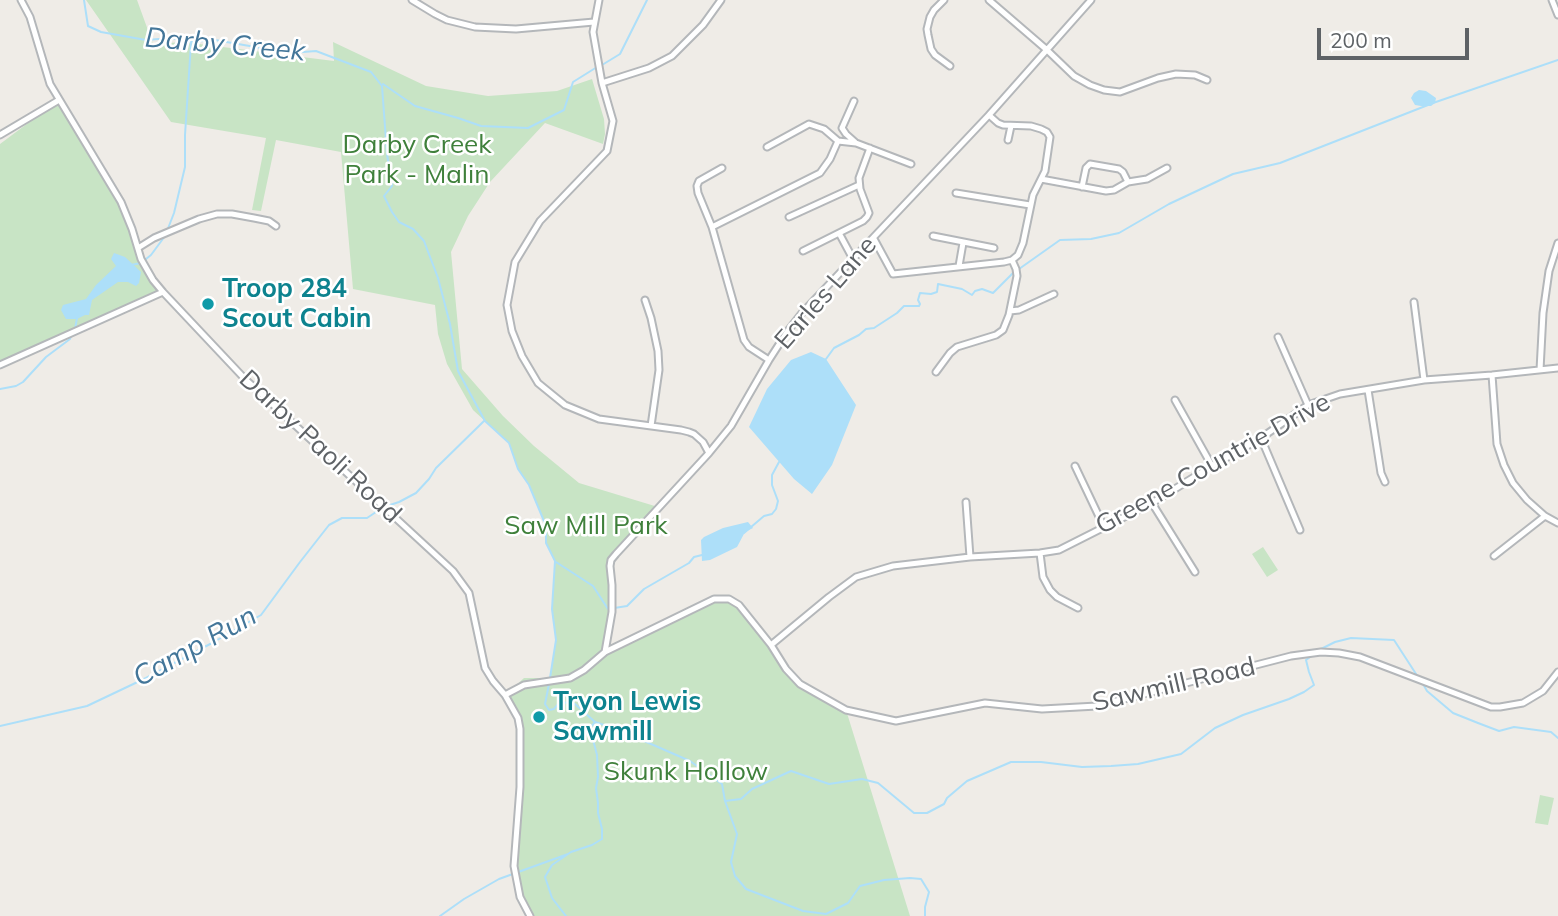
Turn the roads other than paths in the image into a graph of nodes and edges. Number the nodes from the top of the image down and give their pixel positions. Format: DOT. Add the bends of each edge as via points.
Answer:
graph roads {
  1 [pos="21,0"];
  2 [pos="412,0"];
  3 [pos="599,0"];
  4 [pos="721,0"];
  5 [pos="944,0"];
  6 [pos="989,0"];
  7 [pos="1091,0"];
  8 [pos="1552,0"];
  9 [pos="1558,15"];
  10 [pos="594,22"];
  11 [pos="1047,50"];
  12 [pos="950,66"];
  13 [pos="1208,80"];
  14 [pos="602,83"];
  15 [pos="59,100"];
  16 [pos="854,101"];
  17 [pos="989,115"];
  18 [pos="1011,125"];
  19 [pos="0,135"];
  20 [pos="1008,140"];
  21 [pos="838,141"];
  22 [pos="856,143"];
  23 [pos="767,147"];
  24 [pos="870,148"];
  25 [pos="911,164"];
  26 [pos="722,168"];
  27 [pos="1167,169"];
  28 [pos="1041,178"];
  29 [pos="1128,182"];
  30 [pos="859,185"];
  31 [pos="1082,187"];
  32 [pos="956,193"];
  33 [pos="1030,205"];
  34 [pos="789,217"];
  35 [pos="276,226"];
  36 [pos="712,227"];
  37 [pos="839,233"];
  38 [pos="933,236"];
  39 [pos="874,239"];
  40 [pos="963,243"];
  41 [pos="1558,243"];
  42 [pos="138,248"];
  43 [pos="994,248"];
  44 [pos="803,251"];
  45 [pos="853,259"];
  46 [pos="1012,260"];
  47 [pos="959,266"];
  48 [pos="163,292"];
  49 [pos="1054,294"];
  50 [pos="645,300"];
  51 [pos="1414,302"];
  52 [pos="1010,311"];
  53 [pos="1278,337"];
  54 [pos="769,360"];
  55 [pos="0,365"];
  56 [pos="1558,368"];
  57 [pos="1540,370"];
  58 [pos="936,372"];
  59 [pos="1492,375"];
  60 [pos="1424,380"];
  61 [pos="1368,390"];
  62 [pos="1175,400"];
  63 [pos="1308,405"];
  64 [pos="651,426"];
  65 [pos="1261,439"];
  66 [pos="709,453"];
  67 [pos="1075,466"];
  68 [pos="1212,466"];
  69 [pos="1385,482"];
  70 [pos="966,502"];
  71 [pos="1152,503"];
  72 [pos="1545,516"];
  73 [pos="1558,523"];
  74 [pos="1104,527"];
  75 [pos="1300,530"];
  76 [pos="1040,553"];
  77 [pos="1494,556"];
  78 [pos="970,557"];
  79 [pos="1195,572"];
  80 [pos="1078,608"];
  81 [pos="771,645"];
  82 [pos="605,652"];
  83 [pos="1558,672"];
  84 [pos="505,695"];
  85 [pos="530,916"];
  1 -- 15 [label="street, Darby Paoli Road"];
  2 -- 10 [label="street" via="447,20 475,27 516,29"];
  3 -- 10 [label="street"];
  4 -- 14 [label="street" via="672,56"];
  5 -- 12 [label="street" via="927,29 931,49"];
  6 -- 11 [label="street"];
  7 -- 11 [label="street, Earles Lane"];
  8 -- 9 [label="street"];
  10 -- 14 [label="street"];
  11 -- 13 [label="street" via="1074,76 1104,90 1119,92 1176,74"];
  11 -- 17 [label="street, Earles Lane"];
  14 -- 64 [label="street" via="612,121 607,151 540,221 515,262 507,305 512,331 538,383 565,405 600,419"];
  15 -- 19 [label="street"];
  15 -- 42 [label="street, Darby Paoli Road" via="121,202"];
  16 -- 22 [label="street" via="842,128"];
  17 -- 18 [label="street" via="998,123"];
  17 -- 39 [label="street, Earles Lane"];
  18 -- 20 [label="street"];
  18 -- 28 [label="street" via="1036,127 1049,134"];
  21 -- 22 [label="street"];
  21 -- 23 [label="street" via="809,124"];
  21 -- 36 [label="street" via="820,173"];
  22 -- 24 [label="street"];
  24 -- 25 [label="street"];
  24 -- 30 [label="street"];
  26 -- 36 [label="street" via="697,183"];
  27 -- 29 [label="street"];
  28 -- 31 [label="street"];
  28 -- 33 [label="street"];
  29 -- 31 [label="street" via="1110,191"];
  29 -- 31 [label="street" via="1119,169 1090,164"];
  30 -- 34 [label="street"];
  30 -- 37 [label="street" via="869,213"];
  32 -- 33 [label="street"];
  33 -- 46 [label="street" via="1023,243"];
  35 -- 42 [label="street" via="254,218 216,214"];
  36 -- 54 [label="street" via="744,340"];
  37 -- 44 [label="street"];
  37 -- 45 [label="street"];
  38 -- 40 [label="street"];
  39 -- 45 [label="street, Earles Lane"];
  39 -- 47 [label="street" via="893,274"];
  40 -- 43 [label="street"];
  40 -- 47 [label="street"];
  41 -- 57 [label="street" via="1549,271"];
  42 -- 48 [label="street, Darby Paoli Road" via="147,271"];
  45 -- 54 [label="street, Earles Lane" via="787,331"];
  46 -- 47 [label="street"];
  46 -- 52 [label="street" via="1017,276"];
  48 -- 55 [label="street"];
  48 -- 84 [label="street, Darby Paoli Road" via="261,394 453,571 471,600 485,668"];
  49 -- 52 [label="street"];
  50 -- 64 [label="street" via="659,370"];
  51 -- 60 [label="street"];
  52 -- 58 [label="street" via="1000,333 957,347"];
  53 -- 63 [label="street"];
  54 -- 66 [label="street, Earles Lane" via="731,426"];
  56 -- 57 [label="street, Greene Countrie Drive"];
  57 -- 59 [label="street, Greene Countrie Drive"];
  59 -- 60 [label="street, Greene Countrie Drive"];
  59 -- 72 [label="street" via="1497,444 1504,465 1519,491"];
  60 -- 61 [label="street, Greene Countrie Drive"];
  61 -- 63 [label="street, Greene Countrie Drive"];
  61 -- 69 [label="street"];
  62 -- 68 [label="street"];
  63 -- 65 [label="street, Greene Countrie Drive"];
  64 -- 66 [label="street" via="694,434"];
  65 -- 68 [label="street, Greene Countrie Drive"];
  65 -- 75 [label="street"];
  66 -- 82 [label="street, Earles Lane" via="611,560 612,612"];
  67 -- 74 [label="street"];
  68 -- 71 [label="street, Greene Countrie Drive"];
  70 -- 78 [label="street"];
  71 -- 74 [label="street, Greene Countrie Drive"];
  71 -- 79 [label="street"];
  72 -- 73 [label="street"];
  72 -- 77 [label="street"];
  74 -- 76 [label="street, Greene Countrie Drive" via="1059,550"];
  76 -- 78 [label="street, Greene Countrie Drive"];
  76 -- 80 [label="street" via="1050,590"];
  78 -- 81 [label="street, Greene Countrie Drive" via="893,566 856,578"];
  81 -- 82 [label="street, Sawmill Road" via="739,605 729,599 714,599"];
  81 -- 83 [label="street, Sawmill Road" via="800,684 846,710 896,721 985,703 1042,709 1097,706 1321,652 1360,657 1491,707 1523,703 1543,691"];
  82 -- 84 [label="street, Sawmill Road" via="570,678 532,683"];
  84 -- 85 [label="street, Darby Paoli Road" via="520,729 514,866 520,897"];
}
